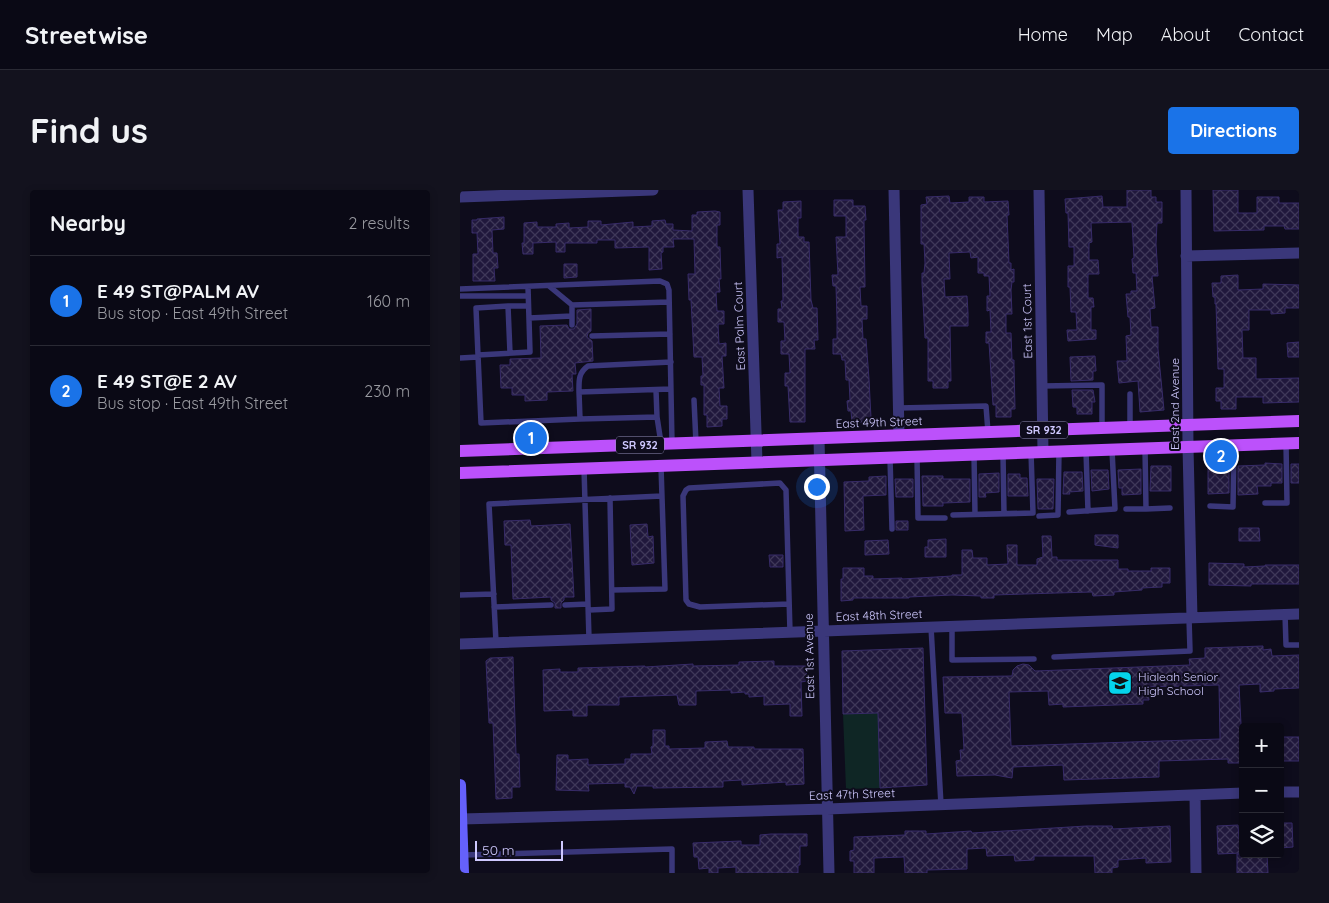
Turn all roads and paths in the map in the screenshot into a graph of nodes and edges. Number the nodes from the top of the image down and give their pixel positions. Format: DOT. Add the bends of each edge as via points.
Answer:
graph roads {
  1 [pos="653,190"];
  2 [pos="748,190"];
  3 [pos="894,190"];
  4 [pos="1039,190"];
  5 [pos="1186,190"];
  6 [pos="460,197"];
  7 [pos="1299,253"];
  8 [pos="1186,256"];
  9 [pos="549,286"];
  10 [pos="528,287"];
  11 [pos="460,289"];
  12 [pos="460,296"];
  13 [pos="528,296"];
  14 [pos="669,302"];
  15 [pos="572,305"];
  16 [pos="508,306"];
  17 [pos="528,306"];
  18 [pos="572,316"];
  19 [pos="529,318"];
  20 [pos="572,325"];
  21 [pos="670,334"];
  22 [pos="592,336"];
  23 [pos="510,353"];
  24 [pos="478,356"];
  25 [pos="460,358"];
  26 [pos="671,362"];
  27 [pos="1042,386"];
  28 [pos="671,389"];
  29 [pos="656,390"];
  30 [pos="579,392"];
  31 [pos="1130,394"];
  32 [pos="694,400"];
  33 [pos="898,408"];
  34 [pos="657,417"];
  35 [pos="580,419"];
  36 [pos="1299,421"];
  37 [pos="1189,425"];
  38 [pos="1130,427"];
  39 [pos="1102,428"];
  40 [pos="1043,430"];
  41 [pos="988,432"];
  42 [pos="899,435"];
  43 [pos="819,438"];
  44 [pos="757,441"];
  45 [pos="696,443"];
  46 [pos="1293,443"];
  47 [pos="667,444"];
  48 [pos="1234,446"];
  49 [pos="1188,447"];
  50 [pos="1145,448"];
  51 [pos="1112,450"];
  52 [pos="460,451"];
  53 [pos="1059,451"];
  54 [pos="1086,451"];
  55 [pos="1037,452"];
  56 [pos="974,454"];
  57 [pos="1003,454"];
  58 [pos="917,457"];
  59 [pos="890,458"];
  60 [pos="819,460"];
  61 [pos="757,462"];
  62 [pos="661,466"];
  63 [pos="584,468"];
  64 [pos="460,472"];
  65 [pos="662,496"];
  66 [pos="610,498"];
  67 [pos="586,500"];
  68 [pos="1264,503"];
  69 [pos="1210,506"];
  70 [pos="1170,508"];
  71 [pos="1126,509"];
  72 [pos="1146,509"];
  73 [pos="1088,511"];
  74 [pos="1069,512"];
  75 [pos="975,514"];
  76 [pos="1004,514"];
  77 [pos="954,515"];
  78 [pos="1038,516"];
  79 [pos="945,518"];
  80 [pos="892,529"];
  81 [pos="612,590"];
  82 [pos="460,594"];
  83 [pos="494,594"];
  84 [pos="789,604"];
  85 [pos="565,605"];
  86 [pos="551,606"];
  87 [pos="494,607"];
  88 [pos="588,607"];
  89 [pos="1286,614"];
  90 [pos="1299,614"];
  91 [pos="1191,618"];
  92 [pos="952,626"];
  93 [pos="931,627"];
  94 [pos="823,631"];
  95 [pos="790,632"];
  96 [pos="594,639"];
  97 [pos="496,642"];
  98 [pos="460,644"];
  99 [pos="1299,645"];
  100 [pos="1054,657"];
  101 [pos="1034,659"];
  102 [pos="460,785"];
  103 [pos="1284,792"];
  104 [pos="1299,792"];
  105 [pos="1239,793"];
  106 [pos="1195,795"];
  107 [pos="941,805"];
  108 [pos="826,809"];
  109 [pos="461,819"];
  110 [pos="461,833"];
  111 [pos="463,855"];
  112 [pos="463,873"];
  113 [pos="672,873"];
  114 [pos="829,873"];
  115 [pos="1196,873"];
  1 -- 6 [label="street"];
  2 -- 44 [label="street, East Palm Court"];
  3 -- 33 [label="street"];
  4 -- 27 [label="street, East 1st Court"];
  5 -- 8 [label="street, East 2nd Avenue"];
  7 -- 8 [label="street"];
  8 -- 37 [label="street, East 2nd Avenue"];
  9 -- 10 [label="lane"];
  9 -- 14 [label="lane" via="660,281 667,284"];
  9 -- 15 [label="lane"];
  10 -- 11 [label="lane"];
  10 -- 13 [label="lane"];
  12 -- 13 [label="lane"];
  13 -- 17 [label="lane"];
  14 -- 15 [label="lane"];
  14 -- 21 [label="lane"];
  15 -- 18 [label="lane"];
  16 -- 17 [label="lane"];
  16 -- 23 [label="lane"];
  16 -- 24 [label="lane" via="476,308"];
  17 -- 19 [label="lane"];
  18 -- 19 [label="lane"];
  18 -- 20 [label="lane"];
  19 -- 23 [label="lane" via="530,352"];
  21 -- 22 [label="lane"];
  21 -- 26 [label="lane"];
  23 -- 24 [label="lane"];
  24 -- 25 [label="lane"];
  24 -- 35 [label="lane" via="481,423"];
  26 -- 28 [label="lane"];
  26 -- 30 [label="lane" via="588,366 578,378"];
  27 -- 39 [label="lane" via="1102,385"];
  27 -- 40 [label="street, East 1st Court"];
  28 -- 29 [label="lane"];
  28 -- 47 [label="lane"];
  29 -- 30 [label="lane"];
  29 -- 34 [label="lane"];
  30 -- 35 [label="lane"];
  31 -- 38 [label="lane"];
  32 -- 45 [label="lane"];
  33 -- 41 [label="lane" via="986,406"];
  33 -- 42 [label="street"];
  34 -- 35 [label="lane"];
  34 -- 47 [label="lane"];
  36 -- 37 [label="main road, East 49th Street / SR 932"];
  37 -- 38 [label="main road, East 49th Street / SR 932"];
  37 -- 49 [label="street, East 2nd Avenue"];
  38 -- 39 [label="main road, East 49th Street / SR 932"];
  39 -- 40 [label="main road, East 49th Street / SR 932"];
  40 -- 41 [label="main road, East 49th Street / SR 932"];
  40 -- 55 [label="street, East 1st Court"];
  41 -- 42 [label="main road, East 49th Street / SR 932"];
  42 -- 43 [label="main road, East 49th Street / SR 932"];
  43 -- 44 [label="main road, East 49th Street / SR 932"];
  43 -- 60 [label="street, East 1st Avenue"];
  44 -- 45 [label="main road, East 49th Street / SR 932"];
  44 -- 61 [label="street, East Palm Court"];
  45 -- 47 [label="main road, East 49th Street / SR 932"];
  46 -- 48 [label="main road, SR 932"];
  46 -- 68 [label="lane" via="1287,502"];
  47 -- 52 [label="main road, East 49th Street / SR 932"];
  48 -- 49 [label="main road, SR 932"];
  48 -- 69 [label="lane" via="1233,507"];
  49 -- 50 [label="main road, SR 932"];
  49 -- 91 [label="street, East 2nd Avenue"];
  50 -- 51 [label="main road, SR 932"];
  50 -- 72 [label="lane"];
  51 -- 54 [label="main road, SR 932"];
  51 -- 73 [label="lane" via="1115,509"];
  53 -- 54 [label="main road, SR 932"];
  53 -- 55 [label="main road, SR 932"];
  53 -- 78 [label="lane" via="1058,515"];
  54 -- 73 [label="lane"];
  55 -- 57 [label="main road, SR 932"];
  55 -- 76 [label="lane" via="1033,513"];
  56 -- 57 [label="main road, SR 932"];
  56 -- 58 [label="main road, SR 932"];
  56 -- 75 [label="lane"];
  57 -- 76 [label="lane"];
  58 -- 59 [label="main road, SR 932"];
  58 -- 79 [label="lane" via="918,518"];
  59 -- 60 [label="main road, SR 932"];
  59 -- 80 [label="lane"];
  60 -- 61 [label="main road, SR 932"];
  60 -- 94 [label="street, East 1st Avenue"];
  61 -- 62 [label="main road, SR 932"];
  62 -- 63 [label="main road, SR 932"];
  62 -- 65 [label="lane"];
  63 -- 64 [label="main road, SR 932"];
  63 -- 67 [label="lane"];
  65 -- 66 [label="lane"];
  65 -- 81 [label="lane" via="665,589"];
  66 -- 67 [label="lane"];
  66 -- 81 [label="lane"];
  67 -- 83 [label="lane" via="489,504"];
  67 -- 88 [label="lane"];
  70 -- 72 [label="lane"];
  71 -- 72 [label="lane"];
  73 -- 74 [label="lane"];
  75 -- 76 [label="lane"];
  75 -- 77 [label="lane"];
  81 -- 88 [label="lane" via="612,609"];
  82 -- 83 [label="lane"];
  83 -- 87 [label="lane"];
  84 -- 84 [label="lane" via="786,490 780,484 686,490 683,496 686,600 689,604 700,607"];
  84 -- 95 [label="lane"];
  85 -- 88 [label="lane"];
  86 -- 87 [label="lane"];
  87 -- 97 [label="lane"];
  88 -- 96 [label="lane"];
  89 -- 90 [label="street, East 48th Street"];
  89 -- 91 [label="street, East 48th Street"];
  89 -- 99 [label="lane" via="1286,645"];
  91 -- 92 [label="street, East 48th Street"];
  91 -- 100 [label="lane" via="1190,651"];
  92 -- 93 [label="street, East 48th Street"];
  92 -- 101 [label="lane" via="952,660"];
  93 -- 94 [label="street, East 48th Street"];
  93 -- 107 [label="lane"];
  94 -- 95 [label="street, East 48th Street"];
  94 -- 108 [label="street, East 1st Avenue"];
  95 -- 96 [label="street, East 48th Street"];
  96 -- 97 [label="street, East 48th Street"];
  97 -- 98 [label="street, East 48th Street"];
  102 -- 109 [label="main road"];
  103 -- 104 [label="street"];
  105 -- 106 [label="street, East 47th Street"];
  106 -- 107 [label="street, East 47th Street"];
  106 -- 115 [label="street"];
  107 -- 108 [label="street, East 47th Street"];
  108 -- 109 [label="street, East 47th Street"];
  108 -- 114 [label="street, East 1st Avenue"];
  109 -- 110 [label="main road"];
  110 -- 111 [label="main road"];
  111 -- 112 [label="main road"];
  111 -- 113 [label="lane" via="672,849"];
}
